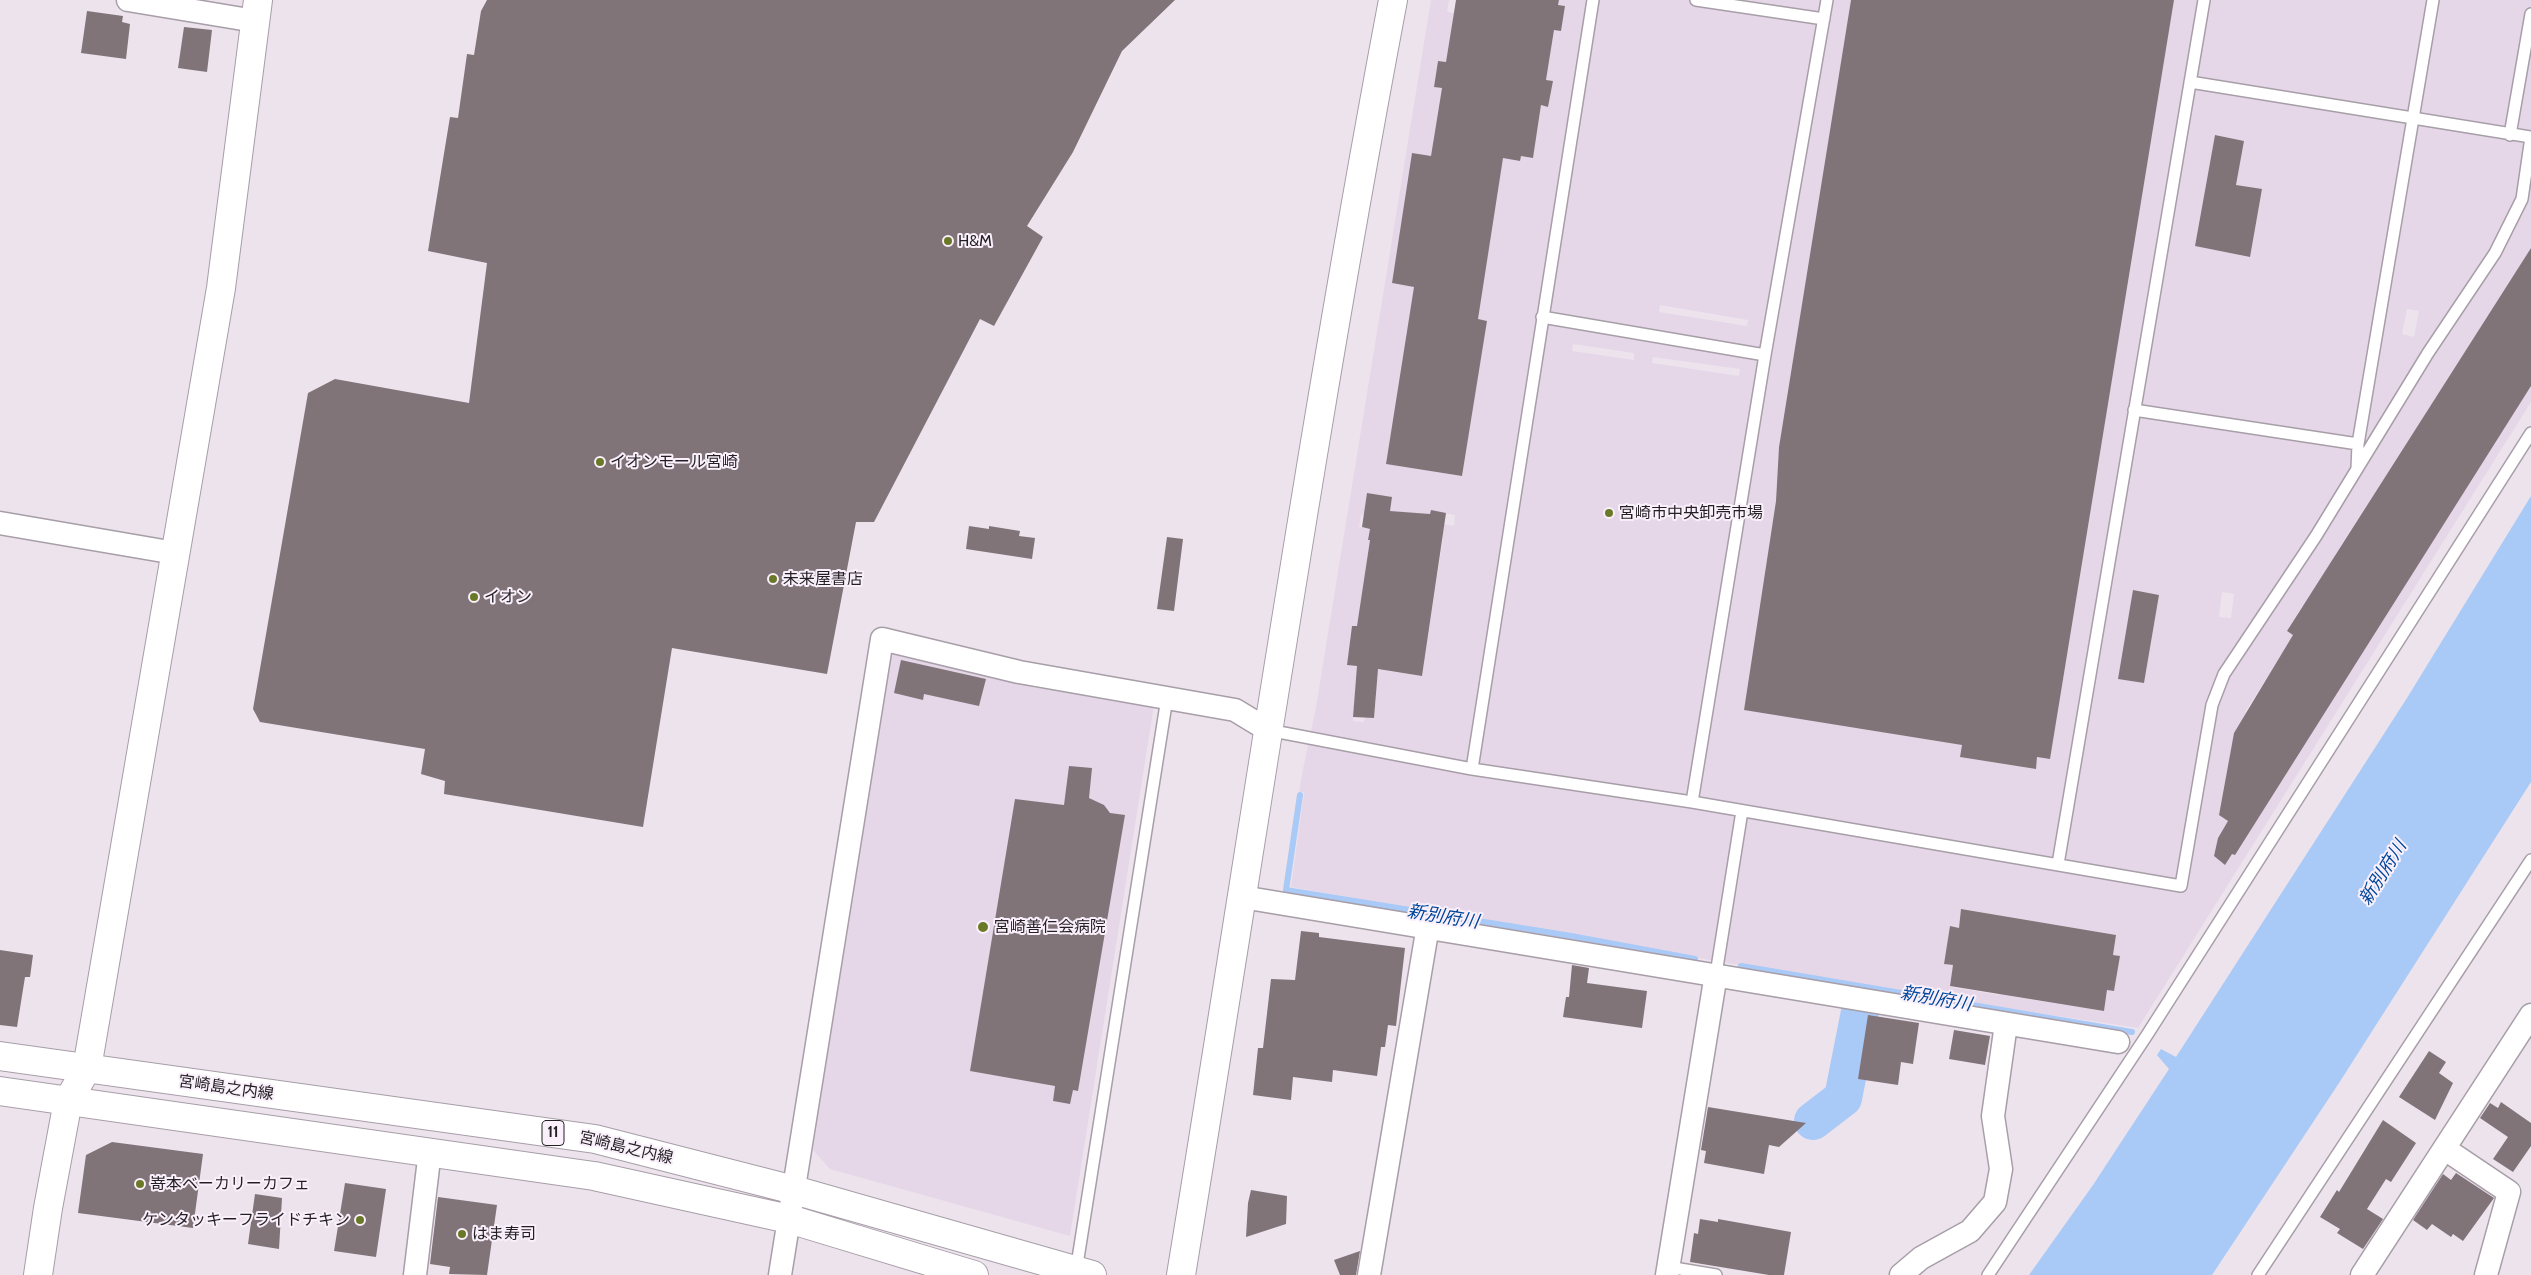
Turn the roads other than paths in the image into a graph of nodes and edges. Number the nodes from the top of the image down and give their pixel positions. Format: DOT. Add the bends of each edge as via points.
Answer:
graph roads {
  1 [pos="128,0"];
  2 [pos="1393,0"];
  3 [pos="1593,0"];
  4 [pos="1696,0"];
  5 [pos="1827,0"];
  6 [pos="2204,0"];
  7 [pos="2433,0"];
  8 [pos="256,10"];
  9 [pos="2531,14"];
  10 [pos="1824,19"];
  11 [pos="2190,82"];
  12 [pos="2413,119"];
  13 [pos="2510,135"];
  14 [pos="1542,317"];
  15 [pos="1765,355"];
  16 [pos="2134,410"];
  17 [pos="2531,434"];
  18 [pos="2358,444"];
  19 [pos="2357,469"];
  20 [pos="0,523"];
  21 [pos="175,553"];
  22 [pos="1167,698"];
  23 [pos="1268,730"];
  24 [pos="1472,769"];
  25 [pos="1692,802"];
  26 [pos="1742,811"];
  27 [pos="2531,860"];
  28 [pos="2058,864"];
  29 [pos="1242,896"];
  30 [pos="1428,926"];
  31 [pos="1716,974"];
  32 [pos="2531,1015"];
  33 [pos="2006,1024"];
  34 [pos="2118,1042"];
  35 [pos="0,1056"];
  36 [pos="87,1068"];
  37 [pos="0,1091"];
  38 [pos="68,1101"];
  39 [pos="2444,1149"];
  40 [pos="430,1151"];
  41 [pos="794,1190"];
  42 [pos="789,1219"];
  43 [pos="1667,1271"];
  44 [pos="1084,1273"];
  45 [pos="38,1275"];
  46 [pos="415,1275"];
  47 [pos="780,1275"];
  48 [pos="974,1275"];
  49 [pos="1181,1275"];
  50 [pos="1369,1275"];
  51 [pos="1716,1275"];
  52 [pos="1901,1275"];
  53 [pos="1988,1275"];
  54 [pos="2258,1275"];
  55 [pos="2362,1275"];
  56 [pos="2486,1275"];
  1 -- 8 [label="street"];
  2 -- 23 [label="street" via="1308,475"];
  3 -- 14 [label="lane"];
  4 -- 10 [label="lane"];
  5 -- 10 [label="lane"];
  6 -- 11 [label="lane"];
  7 -- 12 [label="lane"];
  8 -- 21 [label="street" via="221,288"];
  9 -- 13 [label="lane"];
  10 -- 15 [label="lane"];
  11 -- 12 [label="lane"];
  11 -- 16 [label="lane"];
  12 -- 13 [label="lane"];
  12 -- 18 [label="lane"];
  13 -- 19 [label="lane" via="2531,137 2522,199 2495,253 2428,353"];
  14 -- 15 [label="lane"];
  14 -- 24 [label="lane"];
  15 -- 25 [label="lane"];
  16 -- 18 [label="lane"];
  16 -- 28 [label="lane"];
  17 -- 53 [label="lane" via="2147,1035"];
  18 -- 19 [label="lane"];
  19 -- 28 [label="lane" via="2224,674 2212,705 2181,886"];
  20 -- 21 [label="street"];
  21 -- 36 [label="street"];
  22 -- 23 [label="street" via="1235,710"];
  22 -- 41 [label="street" via="1019,672 882,639"];
  22 -- 44 [label="lane"];
  23 -- 24 [label="lane"];
  23 -- 29 [label="street"];
  24 -- 25 [label="lane"];
  25 -- 26 [label="lane"];
  26 -- 28 [label="lane"];
  26 -- 31 [label="lane"];
  27 -- 54 [label="lane"];
  29 -- 30 [label="street"];
  29 -- 49 [label="street"];
  30 -- 31 [label="street"];
  30 -- 50 [label="street"];
  31 -- 33 [label="street"];
  31 -- 43 [label="street"];
  32 -- 39 [label="street"];
  33 -- 34 [label="street"];
  33 -- 52 [label="street" via="1992,1116 2001,1169 1994,1202 1970,1231 1921,1258"];
  35 -- 36 [label="street, 宮崎島之内線 / 11"];
  36 -- 38 [label="street"];
  36 -- 41 [label="street, 宮崎島之内線 / 11" via="594,1139"];
  37 -- 38 [label="street, 11"];
  38 -- 40 [label="street, 11"];
  38 -- 45 [label="street"];
  39 -- 55 [label="street"];
  39 -- 56 [label="street" via="2510,1192"];
  40 -- 42 [label="street, 11" via="594,1176"];
  40 -- 46 [label="street"];
  41 -- 42 [label="street"];
  41 -- 44 [label="street, 宮崎島之内線 / 11"];
  42 -- 47 [label="street"];
  42 -- 48 [label="street, 11"];
  43 -- 51 [label="lane"];
}
